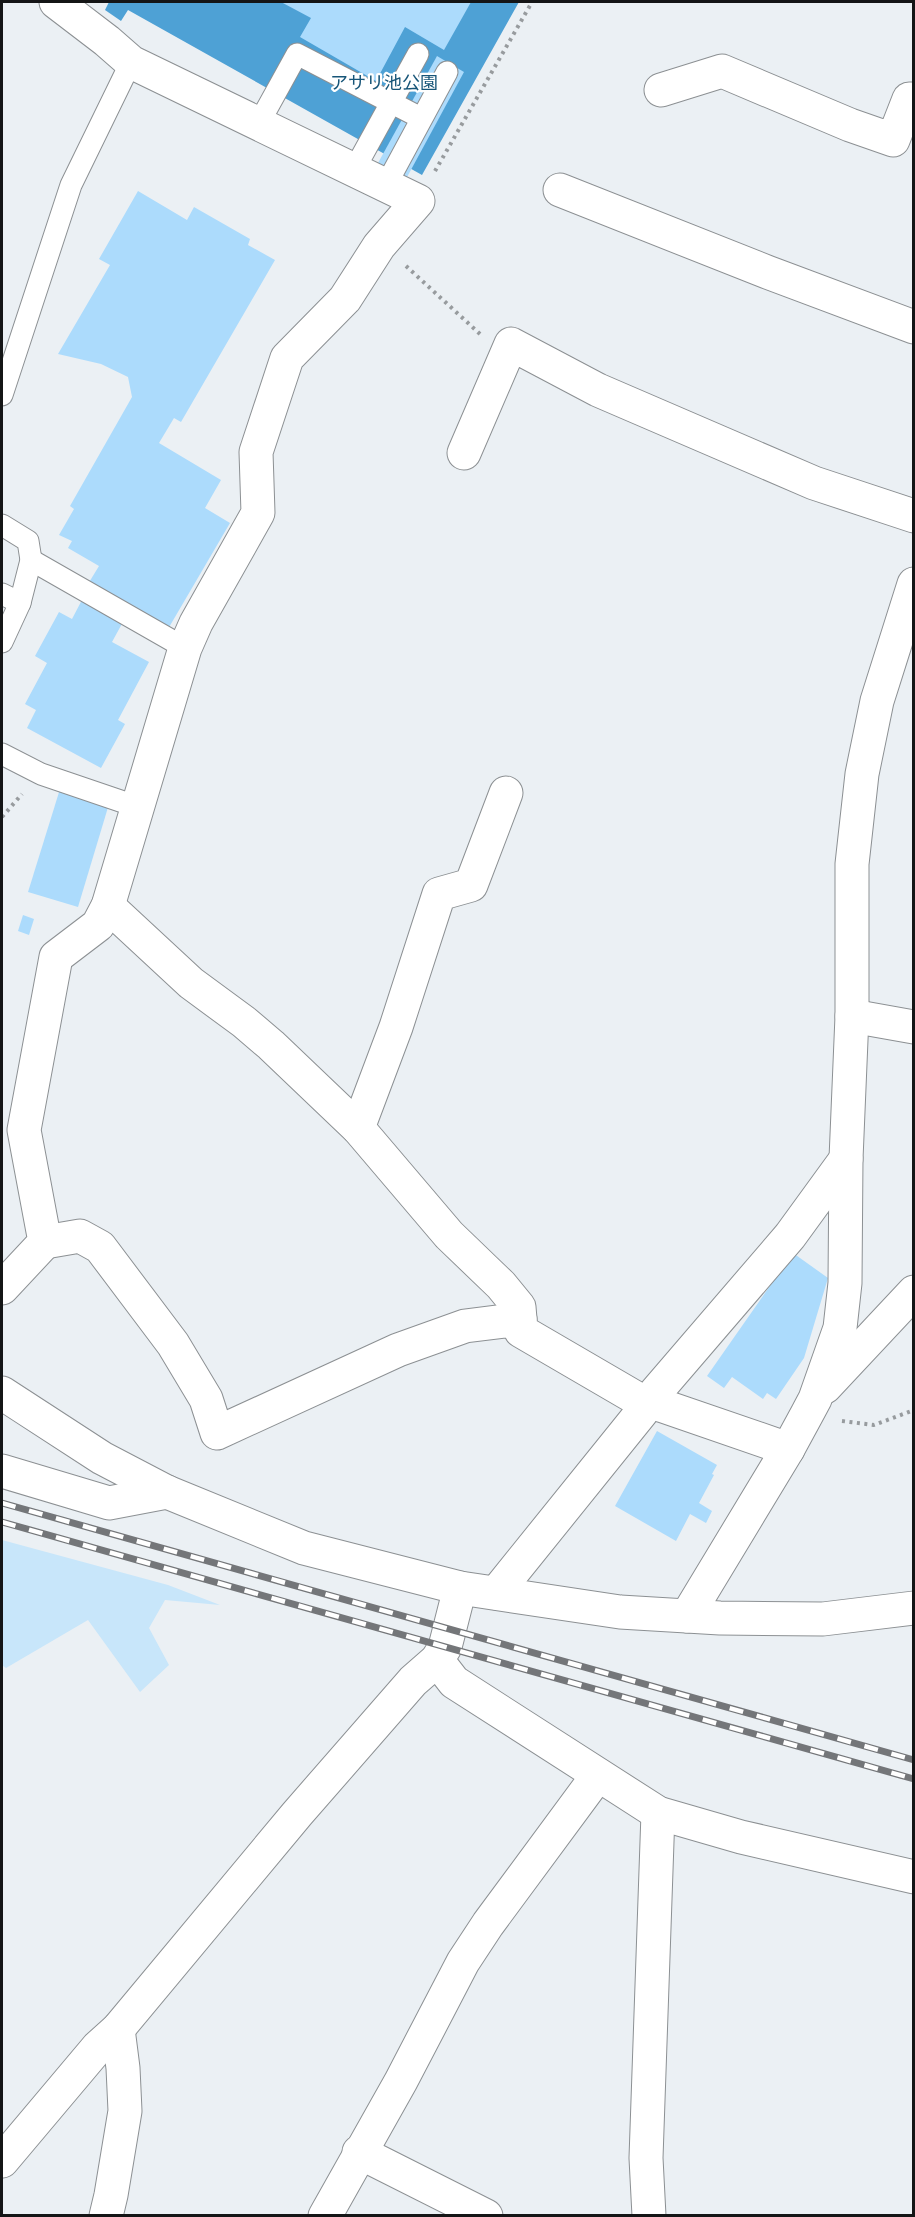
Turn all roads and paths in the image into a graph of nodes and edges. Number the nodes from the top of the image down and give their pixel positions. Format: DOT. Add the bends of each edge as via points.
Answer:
graph roads {
  1 [pos="56,2"];
  2 [pos="532,2"];
  3 [pos="418,54"];
  4 [pos="131,62"];
  5 [pos="447,72"];
  6 [pos="661,90"];
  7 [pos="914,99"];
  8 [pos="391,101"];
  9 [pos="421,118"];
  10 [pos="259,123"];
  11 [pos="354,170"];
  12 [pos="386,185"];
  13 [pos="560,190"];
  14 [pos="418,201"];
  15 [pos="379,246"];
  16 [pos="914,327"];
  17 [pos="504,357"];
  18 [pos="2,395"];
  19 [pos="464,453"];
  20 [pos="914,516"];
  21 [pos="2,525"];
  22 [pos="31,560"];
  23 [pos="914,584"];
  24 [pos="11,598"];
  25 [pos="2,642"];
  26 [pos="185,648"];
  27 [pos="2,754"];
  28 [pos="506,793"];
  29 [pos="138,807"];
  30 [pos="108,906"];
  31 [pos="852,1016"];
  32 [pos="914,1028"];
  33 [pos="358,1128"];
  34 [pos="846,1159"];
  35 [pos="45,1242"];
  36 [pos="2,1288"];
  37 [pos="914,1292"];
  38 [pos="520,1318"];
  39 [pos="2,1394"];
  40 [pos="815,1399"];
  41 [pos="649,1402"];
  42 [pos="914,1410"];
  43 [pos="850,1423"];
  44 [pos="788,1449"];
  45 [pos="2,1471"];
  46 [pos="166,1492"];
  47 [pos="460,1588"];
  48 [pos="496,1593"];
  49 [pos="914,1608"];
  50 [pos="687,1616"];
  51 [pos="437,1660"];
  52 [pos="598,1775"];
  53 [pos="658,1813"];
  54 [pos="914,1877"];
  55 [pos="118,2029"];
  56 [pos="359,2152"];
  57 [pos="2,2161"];
  58 [pos="106,2216"];
  59 [pos="325,2216"];
  60 [pos="486,2216"];
  61 [pos="649,2216"];
  1 -- 4 [label="street"];
  2 -- 14 [label="path"];
  3 -- 8 [label="lane"];
  4 -- 10 [label="street"];
  4 -- 18 [label="lane" via="71,185"];
  5 -- 9 [label="lane"];
  6 -- 7 [label="street" via="722,71 893,140 909,99"];
  8 -- 9 [label="lane"];
  8 -- 10 [label="lane" via="297,54"];
  8 -- 11 [label="lane"];
  9 -- 12 [label="lane"];
  10 -- 11 [label="street"];
  11 -- 12 [label="street"];
  12 -- 14 [label="street"];
  13 -- 16 [label="street"];
  14 -- 15 [label="street"];
  15 -- 17 [label="path" via="401,261"];
  15 -- 26 [label="street" via="345,299 287,358 256,452 258,513"];
  17 -- 19 [label="street"];
  17 -- 20 [label="street" via="511,344 598,390 814,483"];
  21 -- 22 [label="lane" via="28,541"];
  22 -- 24 [label="lane"];
  22 -- 26 [label="lane"];
  23 -- 31 [label="street" via="879,692 862,774 852,864"];
  24 -- 25 [label="lane"];
  26 -- 29 [label="street"];
  27 -- 29 [label="lane" via="41,774"];
  28 -- 33 [label="street" via="471,885 439,894"];
  29 -- 30 [label="street"];
  30 -- 33 [label="street" via="191,983 271,1045"];
  30 -- 35 [label="street" via="98,925 56,957 24,1130"];
  31 -- 32 [label="street"];
  31 -- 34 [label="street"];
  33 -- 38 [label="street" via="449,1235 501,1285 519,1307"];
  34 -- 40 [label="street" via="845,1283 840,1328"];
  34 -- 41 [label="street" via="790,1236"];
  35 -- 36 [label="street"];
  35 -- 38 [label="street" via="80,1236 100,1246 173,1344 206,1399 217,1433 398,1350 465,1326"];
  37 -- 40 [label="street"];
  38 -- 41 [label="street" via="521,1332"];
  39 -- 46 [label="street" via="102,1458"];
  40 -- 44 [label="street"];
  41 -- 44 [label="street"];
  41 -- 48 [label="street"];
  42 -- 43 [label="path" via="874,1425"];
  44 -- 50 [label="street"];
  45 -- 46 [label="street" via="109,1503"];
  46 -- 47 [label="street" via="304,1548"];
  47 -- 48 [label="street"];
  47 -- 51 [label="street" via="445,1647"];
  48 -- 50 [label="street" via="620,1612"];
  49 -- 50 [label="street" via="823,1619"];
  51 -- 52 [label="street" via="454,1682"];
  51 -- 55 [label="street" via="413,1681 297,1814"];
  52 -- 53 [label="street"];
  52 -- 56 [label="street" via="463,1962"];
  53 -- 54 [label="street" via="741,1837"];
  53 -- 61 [label="street" via="646,2158"];
  55 -- 57 [label="street" via="98,2047"];
  55 -- 58 [label="street" via="125,2111"];
  56 -- 59 [label="street"];
  56 -- 60 [label="street"];
}
